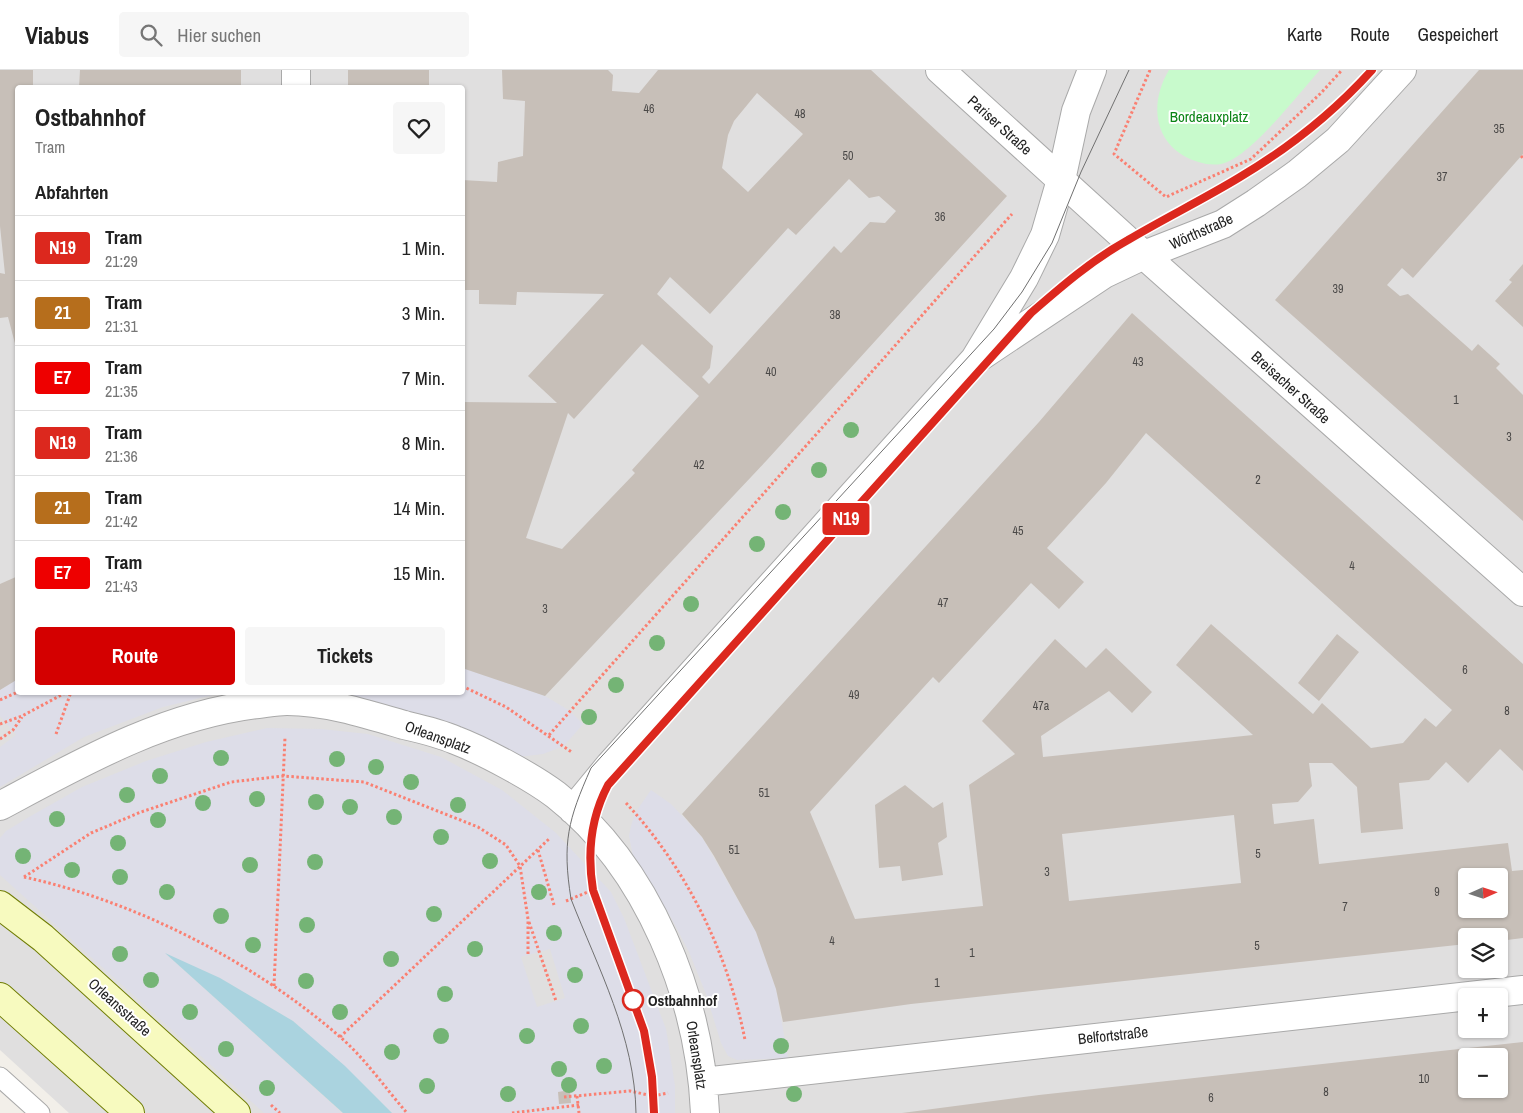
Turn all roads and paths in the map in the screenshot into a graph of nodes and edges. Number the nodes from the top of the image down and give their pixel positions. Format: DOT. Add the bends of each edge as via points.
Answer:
graph roads {
  1 [pos="296,70"];
  2 [pos="940,70"];
  3 [pos="1092,70"];
  4 [pos="1150,70"];
  5 [pos="1342,70"];
  6 [pos="1402,70"];
  7 [pos="296,85"];
  8 [pos="1061,180"];
  9 [pos="1014,212"];
  10 [pos="1144,254"];
  11 [pos="975,359"];
  12 [pos="1523,592"];
  13 [pos="465,687"];
  14 [pos="15,693"];
  15 [pos="61,695"];
  16 [pos="70,695"];
  17 [pos="287,696"];
  18 [pos="0,700"];
  19 [pos="22,716"];
  20 [pos="0,724"];
  21 [pos="549,735"];
  22 [pos="55,738"];
  23 [pos="0,739"];
  24 [pos="283,776"];
  25 [pos="600,776"];
  26 [pos="0,806"];
  27 [pos="573,810"];
  28 [pos="556,833"];
  29 [pos="538,850"];
  30 [pos="520,866"];
  31 [pos="598,887"];
  32 [pos="566,901"];
  33 [pos="0,905"];
  34 [pos="554,905"];
  35 [pos="528,919"];
  36 [pos="528,955"];
  37 [pos="274,986"];
  38 [pos="1523,990"];
  39 [pos="0,997"];
  40 [pos="556,1001"];
  41 [pos="738,1005"];
  42 [pos="340,1037"];
  43 [pos="0,1078"];
  44 [pos="703,1082"];
  45 [pos="577,1096"];
  46 [pos="564,1097"];
  47 [pos="579,1106"];
  48 [pos="40,1113"];
  49 [pos="130,1113"];
  50 [pos="236,1113"];
  51 [pos="407,1113"];
  52 [pos="512,1113"];
  53 [pos="579,1113"];
  54 [pos="705,1113"];
  1 -- 7 [label="street"];
  2 -- 8 [label="street, Pariser Straße"];
  3 -- 8 [label="street, Wörthstraße" via="1076,111"];
  4 -- 5 [label="path" via="1114,154 1166,197 1251,159"];
  6 -- 10 [label="street, Wörthstraße" via="1338,140 1264,197 1223,224"];
  8 -- 10 [label="street, Breisacher Straße"];
  8 -- 11 [label="street, Wörthstraße" via="1038,251"];
  9 -- 21 [label="path"];
  10 -- 11 [label="street, Wörthstraße" via="1104,274"];
  10 -- 12 [label="street, Breisacher Straße"];
  11 -- 25 [label="street, Wörthstraße"];
  13 -- 21 [label="path" via="506,707"];
  14 -- 18 [label="path"];
  15 -- 19 [label="path"];
  16 -- 22 [label="path"];
  17 -- 24 [label="path"];
  17 -- 26 [label="street, Orleansplatz" via="186,719 106,750"];
  17 -- 27 [label="street, Orleansplatz" via="456,740 538,782"];
  19 -- 20 [label="path"];
  19 -- 23 [label="path" via="13,730"];
  21 -- 25 [label="path"];
  24 -- 30 [label="path" via="364,782 428,806 478,828 506,845"];
  24 -- 37 [label="path"];
  24 -- 37 [label="path" via="231,782 142,812 91,833 24,877 56,884 166,924"];
  25 -- 27 [label="street, Wörthstraße"];
  25 -- 41 [label="path" via="648,829 688,886 717,944"];
  27 -- 44 [label="street, Orleansplatz" via="616,859 649,908 678,970 693,1021"];
  28 -- 29 [label="path"];
  29 -- 30 [label="path"];
  29 -- 34 [label="path"];
  30 -- 35 [label="path"];
  30 -- 42 [label="path"];
  31 -- 32 [label="path"];
  33 -- 50 [label="main road, Orleansstraße" via="43,938"];
  35 -- 36 [label="path"];
  35 -- 40 [label="path"];
  37 -- 42 [label="path"];
  38 -- 44 [label="street, Belfortstraße"];
  39 -- 49 [label="main road"];
  42 -- 51 [label="path"];
  43 -- 48 [label="lane"];
  44 -- 45 [label="path" via="653,1096 630,1091"];
  44 -- 54 [label="street, Orleansplatz"];
  45 -- 46 [label="path"];
  45 -- 47 [label="path"];
  47 -- 52 [label="path"];
  47 -- 53 [label="path"];
}
